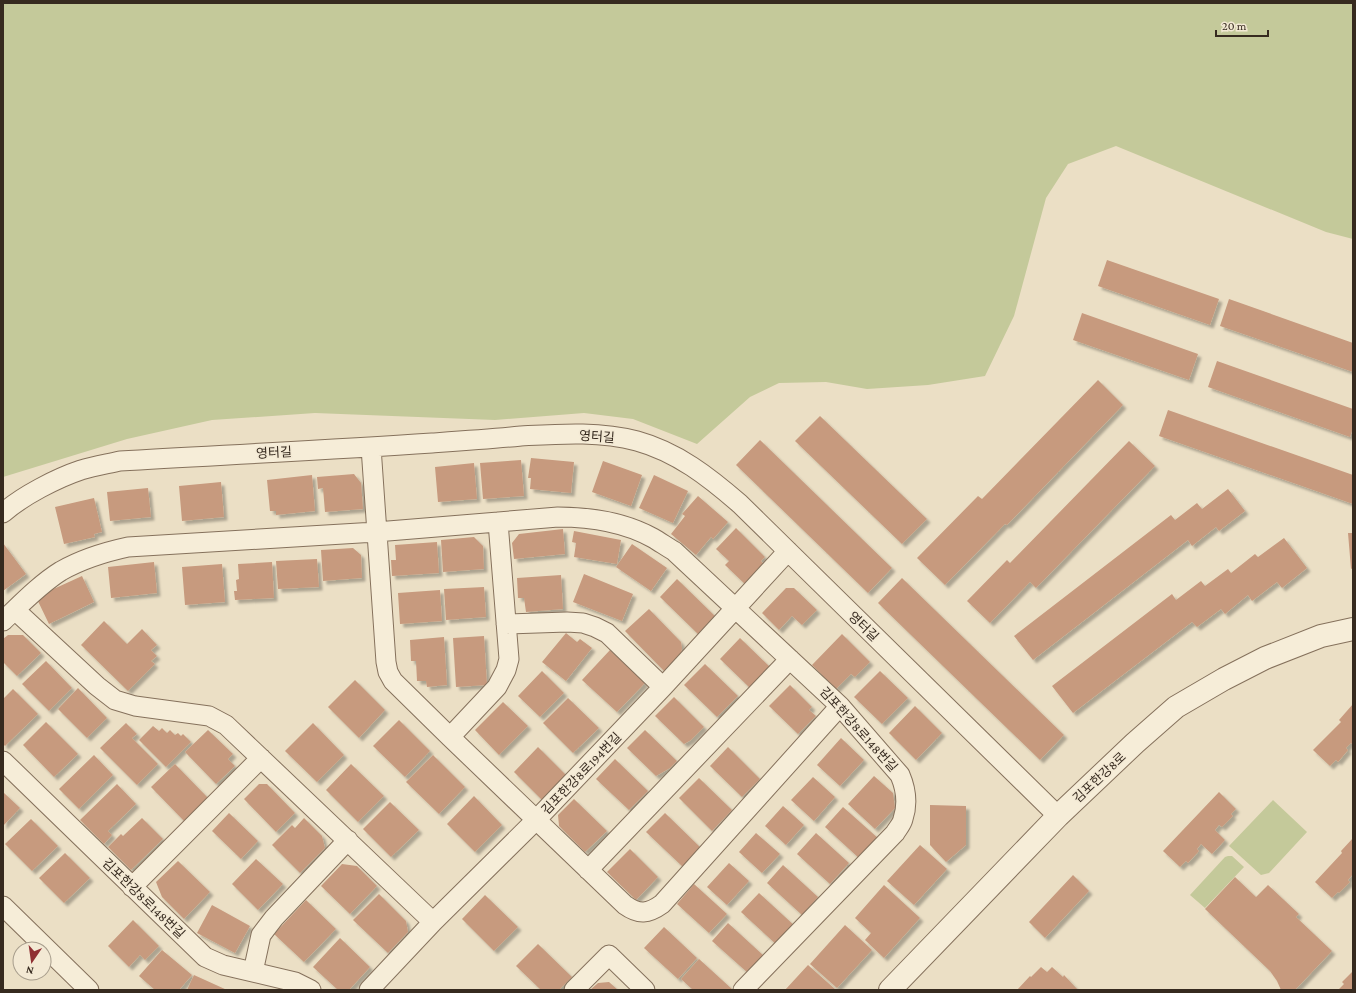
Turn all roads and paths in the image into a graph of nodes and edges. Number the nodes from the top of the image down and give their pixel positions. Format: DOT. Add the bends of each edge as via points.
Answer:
graph roads {
  1 [pos="371,447"];
  2 [pos="3,513"];
  3 [pos="498,522"];
  4 [pos="376,532"];
  5 [pos="788,551"];
  6 [pos="735,607"];
  7 [pos="9,616"];
  8 [pos="506,624"];
  9 [pos="1353,629"];
  10 [pos="790,658"];
  11 [pos="663,687"];
  12 [pos="840,706"];
  13 [pos="450,737"];
  14 [pos="261,758"];
  15 [pos="3,761"];
  16 [pos="1058,816"];
  17 [pos="536,820"];
  18 [pos="348,840"];
  19 [pos="588,870"];
  20 [pos="132,887"];
  21 [pos="3,906"];
  22 [pos="433,922"];
  23 [pos="253,972"];
  24 [pos="89,990"];
  25 [pos="311,990"];
  26 [pos="369,990"];
  27 [pos="574,990"];
  28 [pos="645,990"];
  29 [pos="743,990"];
  30 [pos="890,990"];
  1 -- 2 [label="street, 영터길" via="120,461 81,470 43,487"];
  1 -- 4 [label="street"];
  1 -- 5 [label="street, 영터길" via="551,435 598,434 636,441 666,451 714,482"];
  3 -- 4 [label="street, 김포한강8로148번길"];
  3 -- 6 [label="street, 김포한강8로148번길" via="576,517 630,528 653,538 674,552"];
  3 -- 8 [label="street"];
  4 -- 7 [label="street, 김포한강8로148번길" via="128,547 105,552 61,571"];
  4 -- 13 [label="street" via="388,672 393,681"];
  5 -- 6 [label="street, 김포한강8로194번길"];
  5 -- 16 [label="street, 영터길"];
  6 -- 10 [label="street, 김포한강8로148번길"];
  6 -- 11 [label="street, 김포한강8로194번길"];
  7 -- 14 [label="street" via="115,700 135,706 209,716 226,724"];
  8 -- 11 [label="street" via="567,622 595,627 606,633"];
  8 -- 13 [label="street" via="506,670 497,686"];
  9 -- 16 [label="street, 김포한강8로" via="1321,636 1265,658 1176,707"];
  10 -- 12 [label="street, 김포한강8로148번길"];
  10 -- 19 [label="street"];
  11 -- 17 [label="street, 김포한강8로194번길"];
  12 -- 19 [label="street" via="662,904 653,910 633,910"];
  12 -- 29 [label="street, 김포한강8로148번길" via="900,775 906,789 903,819 896,833"];
  13 -- 17 [label="street"];
  14 -- 18 [label="street"];
  14 -- 20 [label="street"];
  15 -- 20 [label="street, 김포한강8로148번길"];
  16 -- 30 [label="street, 김포한강8로"];
  17 -- 19 [label="street"];
  17 -- 22 [label="street, 김포한강8로194번길"];
  18 -- 22 [label="street"];
  18 -- 23 [label="street" via="261,935"];
  20 -- 23 [label="street, 김포한강8로148번길" via="206,957 223,966"];
  21 -- 24 [label="street"];
  22 -- 26 [label="street, 김포한강8로194번길"];
  23 -- 25 [label="street, 김포한강8로148번길" via="295,982"];
  27 -- 28 [label="street" via="609,955"];
}
